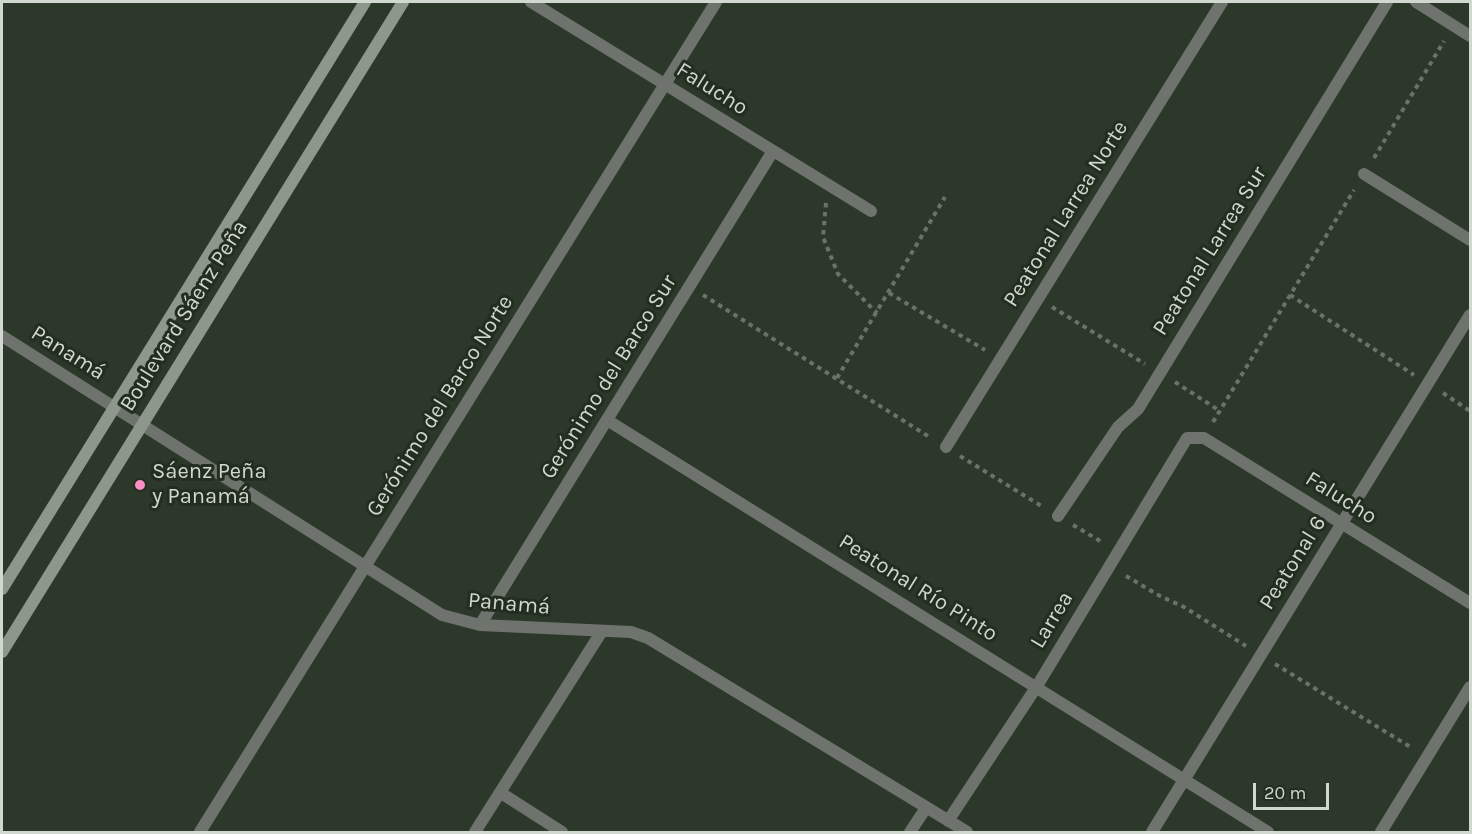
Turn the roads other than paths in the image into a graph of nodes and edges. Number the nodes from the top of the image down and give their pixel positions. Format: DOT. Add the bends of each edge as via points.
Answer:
graph roads {
  1 [pos="365,2"];
  2 [pos="403,2"];
  3 [pos="531,2"];
  4 [pos="716,2"];
  5 [pos="1222,2"];
  6 [pos="1387,2"];
  7 [pos="1425,4"];
  8 [pos="1470,36"];
  9 [pos="665,84"];
  10 [pos="773,151"];
  11 [pos="1364,174"];
  12 [pos="871,212"];
  13 [pos="1470,240"];
  14 [pos="1470,315"];
  15 [pos="2,336"];
  16 [pos="115,406"];
  17 [pos="606,420"];
  18 [pos="142,424"];
  19 [pos="1187,438"];
  20 [pos="946,447"];
  21 [pos="1058,516"];
  22 [pos="1342,523"];
  23 [pos="366,565"];
  24 [pos="2,589"];
  25 [pos="1470,603"];
  26 [pos="480,625"];
  27 [pos="602,632"];
  28 [pos="2,652"];
  29 [pos="1037,686"];
  30 [pos="1470,687"];
  31 [pos="1184,780"];
  32 [pos="501,793"];
  33 [pos="926,808"];
  34 [pos="948,821"];
  35 [pos="200,832"];
  36 [pos="475,832"];
  37 [pos="562,832"];
  38 [pos="910,832"];
  39 [pos="967,832"];
  40 [pos="1152,832"];
  41 [pos="1268,832"];
  42 [pos="1381,832"];
  1 -- 16 [label="main road, Boulevard Sáenz Peña"];
  2 -- 18 [label="main road, Boulevard Sáenz Peña"];
  3 -- 9 [label="street, Falucho"];
  4 -- 9 [label="street, Gerónimo del Barco Norte"];
  5 -- 20 [label="street, Peatonal Larrea Norte"];
  6 -- 21 [label="street, Peatonal Larrea Sur" via="1138,409 1118,427"];
  7 -- 8 [label="street"];
  9 -- 10 [label="street, Falucho"];
  9 -- 23 [label="street, Gerónimo del Barco Norte"];
  10 -- 12 [label="street, Falucho"];
  10 -- 17 [label="street, Gerónimo del Barco Sur"];
  11 -- 13 [label="street"];
  14 -- 22 [label="street, Peatonal 6"];
  15 -- 16 [label="street, Panamá"];
  16 -- 18 [label="street, Panamá"];
  16 -- 24 [label="main road, Boulevard Sáenz Peña"];
  17 -- 26 [label="street, Gerónimo del Barco Sur"];
  17 -- 29 [label="street, Peatonal Río Pinto"];
  18 -- 23 [label="street, Panamá"];
  18 -- 28 [label="main road, Boulevard Sáenz Peña"];
  19 -- 22 [label="street, Falucho" via="1204,438"];
  19 -- 29 [label="street, Larrea"];
  22 -- 25 [label="street, Falucho"];
  22 -- 31 [label="street, Peatonal 6"];
  23 -- 26 [label="street, Panamá" via="442,615"];
  23 -- 35 [label="street, Gerónimo del Barco Norte"];
  26 -- 27 [label="street, Panamá"];
  27 -- 32 [label="street"];
  27 -- 33 [label="street, Panamá" via="631,632 648,638"];
  29 -- 31 [label="street, Peatonal Río Pinto"];
  29 -- 34 [label="street, Larrea"];
  30 -- 42 [label="street"];
  31 -- 40 [label="street, Peatonal 6"];
  31 -- 41 [label="street, Peatonal Río Pinto"];
  32 -- 36 [label="street"];
  32 -- 37 [label="street"];
  33 -- 34 [label="street, Panamá"];
  33 -- 38 [label="street"];
  34 -- 39 [label="street, Panamá"];
}
